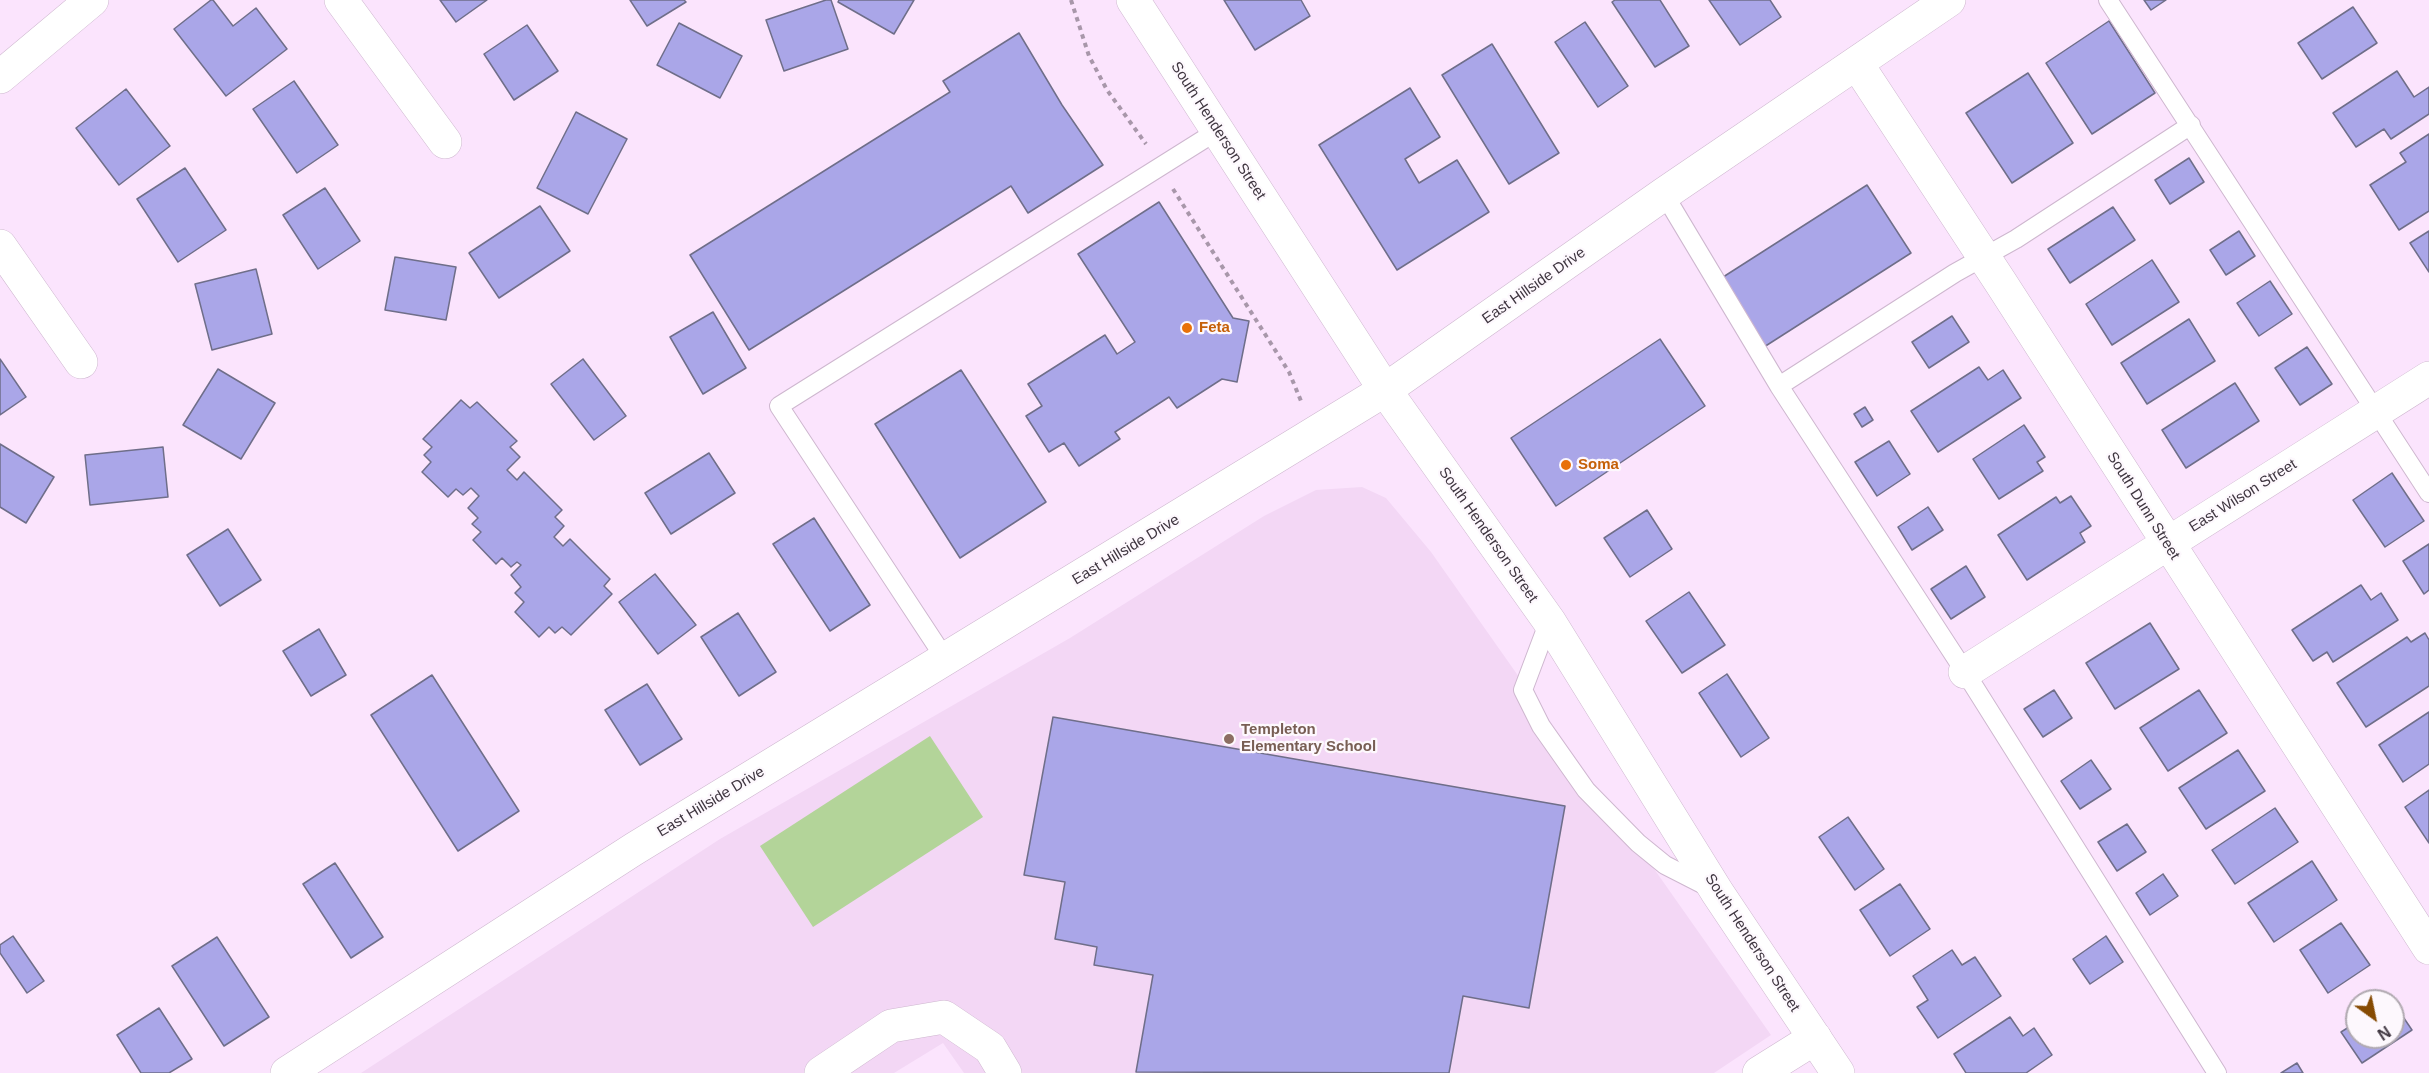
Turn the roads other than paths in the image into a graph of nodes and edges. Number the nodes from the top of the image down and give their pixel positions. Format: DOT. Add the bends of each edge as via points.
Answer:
graph roads {
  1 [pos="92,0"];
  2 [pos="341,0"];
  3 [pos="1133,0"];
  4 [pos="1949,0"];
  5 [pos="2108,0"];
  6 [pos="1857,64"];
  7 [pos="0,77"];
  8 [pos="2190,125"];
  9 [pos="1217,131"];
  10 [pos="445,142"];
  11 [pos="1664,194"];
  12 [pos="0,246"];
  13 [pos="1984,256"];
  14 [pos="81,362"];
  15 [pos="2429,378"];
  16 [pos="1779,386"];
  17 [pos="1385,390"];
  18 [pos="2377,411"];
  19 [pos="2429,493"];
  20 [pos="2167,543"];
  21 [pos="1549,621"];
  22 [pos="946,660"];
  23 [pos="1965,672"];
  24 [pos="1717,892"];
  25 [pos="2429,948"];
  26 [pos="1815,1038"];
  27 [pos="287,1073"];
  28 [pos="821,1073"];
  29 [pos="1005,1073"];
  30 [pos="1758,1073"];
  31 [pos="1838,1073"];
  32 [pos="2217,1073"];
  1 -- 7 [label="street"];
  2 -- 10 [label="street"];
  3 -- 9 [label="street, South Henderson Street"];
  4 -- 6 [label="street, East Hillside Drive"];
  5 -- 8 [label="lane"];
  6 -- 11 [label="street, East Hillside Drive"];
  6 -- 13 [label="street, South Dunn Street"];
  8 -- 13 [label="lane"];
  8 -- 18 [label="lane"];
  9 -- 17 [label="street, South Henderson Street"];
  9 -- 22 [label="lane" via="779,406"];
  11 -- 16 [label="lane"];
  11 -- 17 [label="street, East Hillside Drive"];
  12 -- 14 [label="street"];
  13 -- 16 [label="lane"];
  13 -- 20 [label="street, South Dunn Street"];
  15 -- 18 [label="street, East Wilson Street"];
  16 -- 23 [label="lane"];
  17 -- 21 [label="street, South Henderson Street"];
  17 -- 22 [label="street, East Hillside Drive"];
  18 -- 19 [label="lane"];
  18 -- 20 [label="street, East Wilson Street"];
  20 -- 23 [label="street, East Wilson Street"];
  20 -- 25 [label="street, South Dunn Street"];
  21 -- 24 [label="street, South Henderson Street"];
  21 -- 24 [label="lane" via="1523,690 1541,726 1586,790 1638,843 1665,866"];
  22 -- 27 [label="street, East Hillside Drive" via="634,849"];
  23 -- 32 [label="lane"];
  24 -- 26 [label="street, South Henderson Street"];
  26 -- 30 [label="street"];
  26 -- 31 [label="street, South Henderson Street"];
  28 -- 29 [label="street" via="891,1026 944,1017 990,1048"];
}
